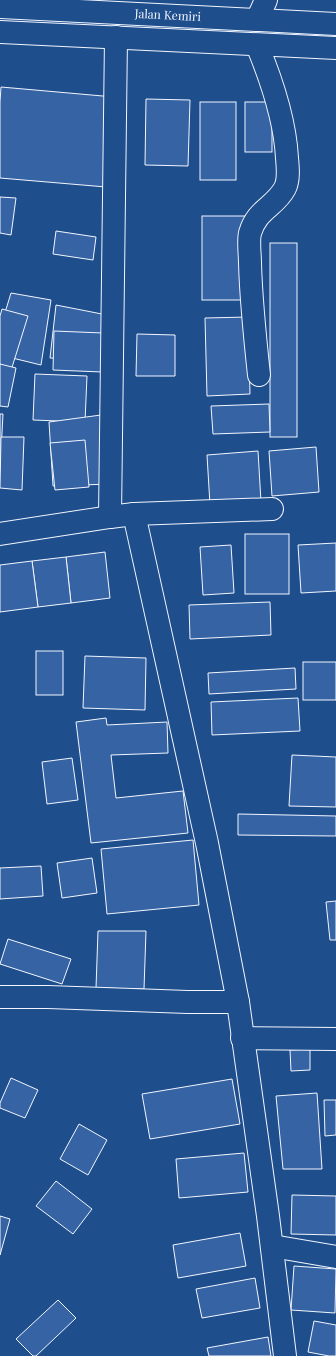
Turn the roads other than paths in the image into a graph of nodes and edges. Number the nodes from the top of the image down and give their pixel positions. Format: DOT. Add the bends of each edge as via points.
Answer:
graph roads {
  1 [pos="266,0"];
  2 [pos="0,7"];
  3 [pos="266,21"];
  4 [pos="336,24"];
  5 [pos="0,32"];
  6 [pos="116,37"];
  7 [pos="266,45"];
  8 [pos="336,48"];
  9 [pos="259,375"];
  10 [pos="272,509"];
  11 [pos="134,514"];
  12 [pos="110,516"];
  13 [pos="0,534"];
  14 [pos="0,1000"];
  15 [pos="238,1002"];
  16 [pos="242,1038"];
  17 [pos="336,1039"];
  18 [pos="272,1246"];
  19 [pos="336,1257"];
  20 [pos="285,1356"];
  1 -- 3 [label="main road"];
  2 -- 3 [label="main road, Jalan Kemiri"];
  3 -- 4 [label="main road, Jalan Kemiri"];
  5 -- 6 [label="main road, Jalan Kemiri"];
  6 -- 7 [label="main road, Jalan Kemiri"];
  6 -- 12 [label="main road"];
  7 -- 8 [label="main road, Jalan Kemiri"];
  7 -- 9 [label="main road" via="286,143 288,170 286,186 281,195 260,214 250,235 251,284"];
  10 -- 11 [label="main road"];
  11 -- 12 [label="main road"];
  11 -- 15 [label="main road" via="206,836"];
  12 -- 13 [label="main road"];
  14 -- 15 [label="main road" via="48,997"];
  15 -- 16 [label="main road"];
  16 -- 17 [label="main road"];
  16 -- 18 [label="main road"];
  18 -- 19 [label="main road"];
  18 -- 20 [label="main road"];
}
